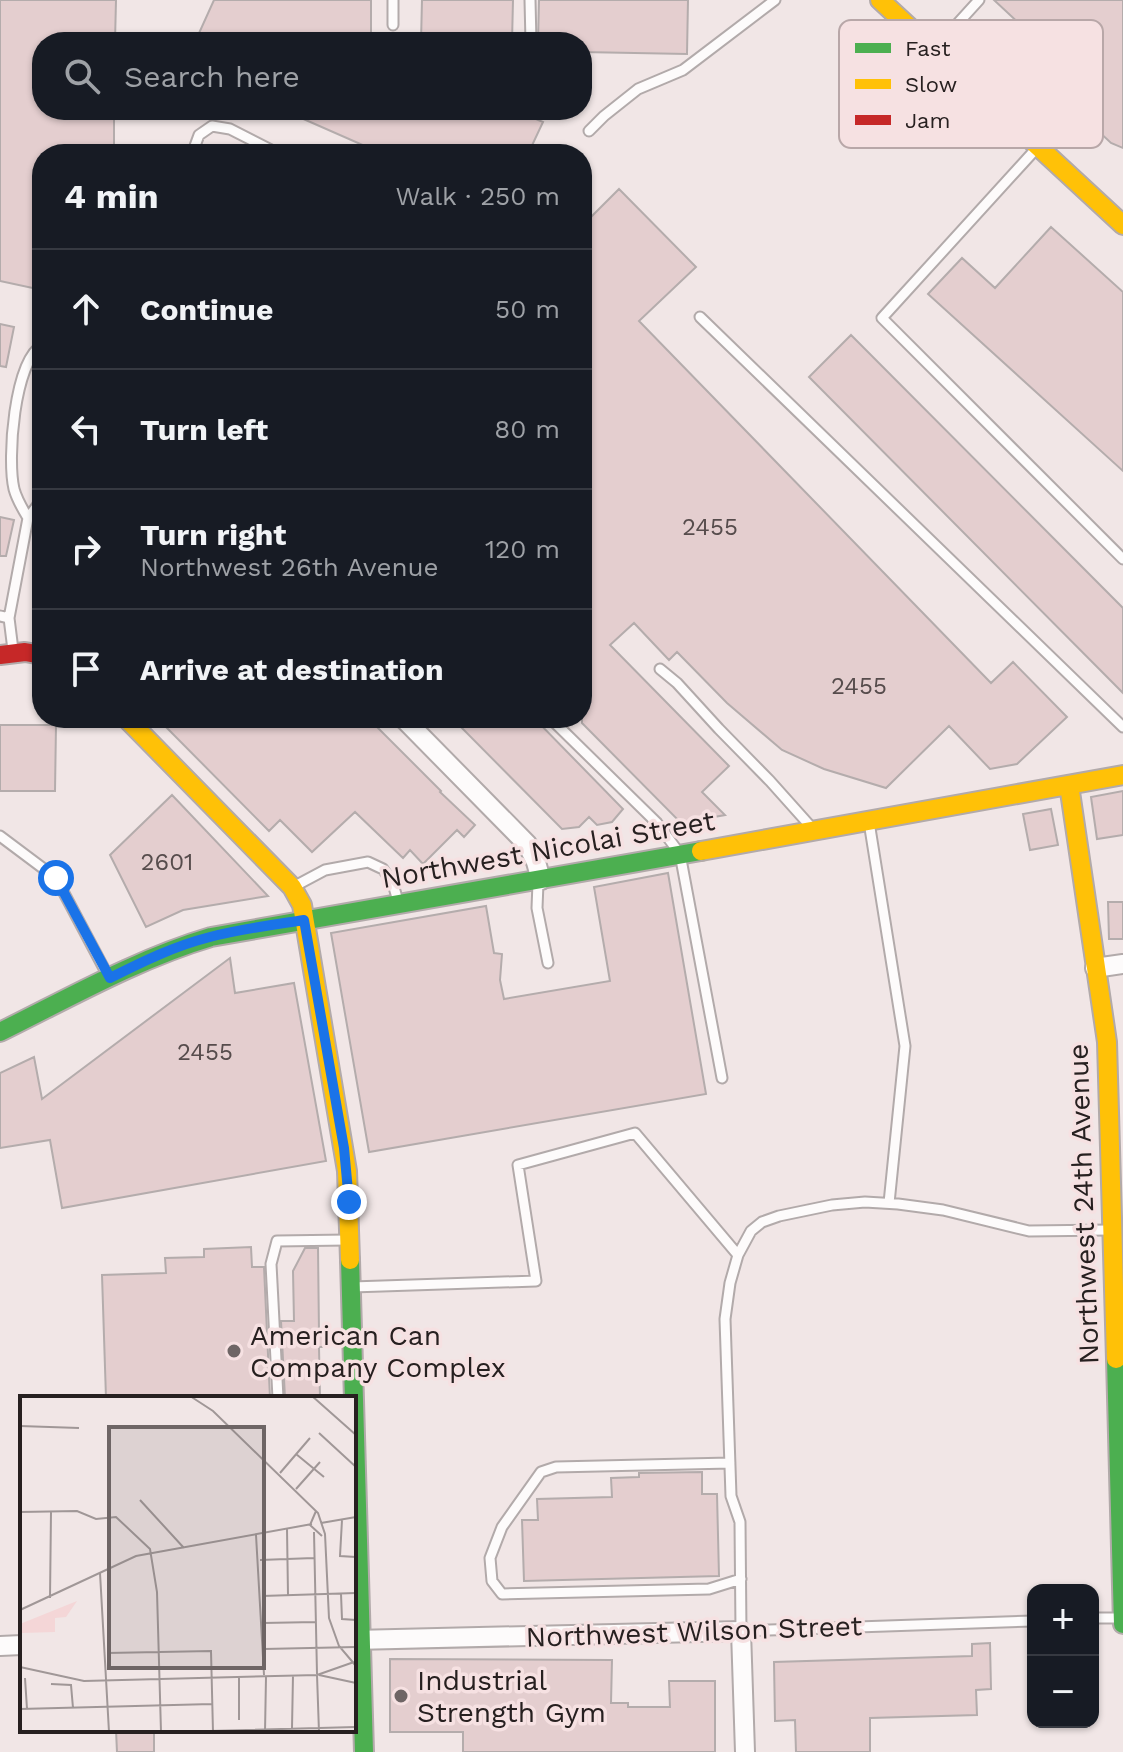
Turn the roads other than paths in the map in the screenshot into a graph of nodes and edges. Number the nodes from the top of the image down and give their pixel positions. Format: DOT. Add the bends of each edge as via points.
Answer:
graph roads {
  1 [pos="393,0"];
  2 [pos="530,0"];
  3 [pos="775,0"];
  4 [pos="880,0"];
  5 [pos="979,0"];
  6 [pos="902,20"];
  7 [pos="961,20"];
  8 [pos="393,25"];
  9 [pos="531,32"];
  10 [pos="589,131"];
  11 [pos="196,144"];
  12 [pos="259,144"];
  13 [pos="1036,148"];
  14 [pos="1040,148"];
  15 [pos="1123,225"];
  16 [pos="700,317"];
  17 [pos="32,356"];
  18 [pos="32,513"];
  19 [pos="28,518"];
  20 [pos="1123,559"];
  21 [pos="4,617"];
  22 [pos="6,653"];
  23 [pos="32,653"];
  24 [pos="660,669"];
  25 [pos="1123,727"];
  26 [pos="136,728"];
  27 [pos="413,728"];
  28 [pos="560,728"];
  29 [pos="1123,775"];
  30 [pos="1069,785"];
  31 [pos="869,821"];
  32 [pos="814,831"];
  33 [pos="0,836"];
  34 [pos="680,854"];
  35 [pos="540,880"];
  36 [pos="292,887"];
  37 [pos="399,904"];
  38 [pos="304,920"];
  39 [pos="548,963"];
  40 [pos="1123,964"];
  41 [pos="1095,968"];
  42 [pos="110,978"];
  43 [pos="0,1032"];
  44 [pos="722,1078"];
  45 [pos="889,1203"];
  46 [pos="1118,1230"];
  47 [pos="351,1240"];
  48 [pos="738,1255"];
  49 [pos="352,1287"];
  50 [pos="278,1396"];
  51 [pos="354,1396"];
  52 [pos="1120,1424"];
  53 [pos="730,1463"];
  54 [pos="356,1508"];
  55 [pos="741,1579"];
  56 [pos="1123,1617"];
  57 [pos="1099,1618"];
  58 [pos="1027,1621"];
  59 [pos="1123,1624"];
  60 [pos="741,1631"];
  61 [pos="358,1640"];
  62 [pos="20,1645"];
  63 [pos="0,1646"];
  64 [pos="364,1752"];
  65 [pos="745,1752"];
  1 -- 8 [label="lane"];
  2 -- 9 [label="lane"];
  3 -- 10 [label="lane" via="683,70 638,89"];
  4 -- 6 [label="main road"];
  5 -- 7 [label="lane"];
  11 -- 12 [label="lane" via="212,126"];
  13 -- 20 [label="lane" via="882,318"];
  14 -- 15 [label="main road"];
  16 -- 25 [label="lane"];
  17 -- 19 [label="lane" via="23,375 11,462 13,487"];
  18 -- 19 [label="lane"];
  19 -- 21 [label="lane"];
  21 -- 22 [label="lane"];
  22 -- 23 [label="main road"];
  24 -- 32 [label="lane"];
  26 -- 36 [label="main road"];
  27 -- 35 [label="street" via="527,844"];
  28 -- 34 [label="lane" via="657,823"];
  29 -- 30 [label="main road, Northwest Nicolai Street"];
  30 -- 31 [label="main road, Northwest Nicolai Street"];
  30 -- 41 [label="main road, Northwest 24th Avenue"];
  31 -- 32 [label="main road, Northwest Nicolai Street"];
  31 -- 45 [label="lane" via="905,1046"];
  32 -- 34 [label="main road, Northwest Nicolai Street"];
  33 -- 42 [label="lane" via="56,878"];
  34 -- 35 [label="main road, Northwest Nicolai Street"];
  34 -- 44 [label="lane"];
  35 -- 37 [label="main road, Northwest Nicolai Street"];
  35 -- 39 [label="lane" via="537,908"];
  36 -- 37 [label="lane" via="325,870 368,862 383,869"];
  36 -- 38 [label="main road"];
  37 -- 38 [label="main road, Northwest Nicolai Street"];
  38 -- 42 [label="main road, Northwest Nicolai Street" via="194,942"];
  38 -- 47 [label="main road" via="344,1148"];
  40 -- 41 [label="street"];
  41 -- 46 [label="main road, Northwest 24th Avenue" via="1107,1042"];
  42 -- 43 [label="main road, Northwest Nicolai Street"];
  45 -- 46 [label="lane" via="1029,1231"];
  45 -- 48 [label="lane" via="832,1205 762,1222"];
  46 -- 52 [label="main road, Northwest 24th Avenue"];
  47 -- 49 [label="main road"];
  47 -- 50 [label="lane" via="277,1241 271,1264"];
  48 -- 49 [label="lane" via="635,1133 518,1165 536,1281"];
  48 -- 53 [label="lane" via="725,1319"];
  49 -- 51 [label="main road"];
  52 -- 56 [label="main road, Northwest 24th Avenue"];
  53 -- 55 [label="lane" via="731,1496 740,1522"];
  53 -- 55 [label="lane" via="556,1467 541,1472 502,1527 490,1558 492,1581 502,1594 534,1594 709,1589"];
  54 -- 61 [label="main road"];
  55 -- 60 [label="lane"];
  56 -- 57 [label="lane"];
  56 -- 59 [label="main road, Northwest 24th Avenue"];
  58 -- 60 [label="lane, Northwest Wilson Street"];
  60 -- 61 [label="street, Northwest Wilson Street"];
  60 -- 65 [label="street"];
  61 -- 64 [label="main road"];
  62 -- 63 [label="street"];
}
